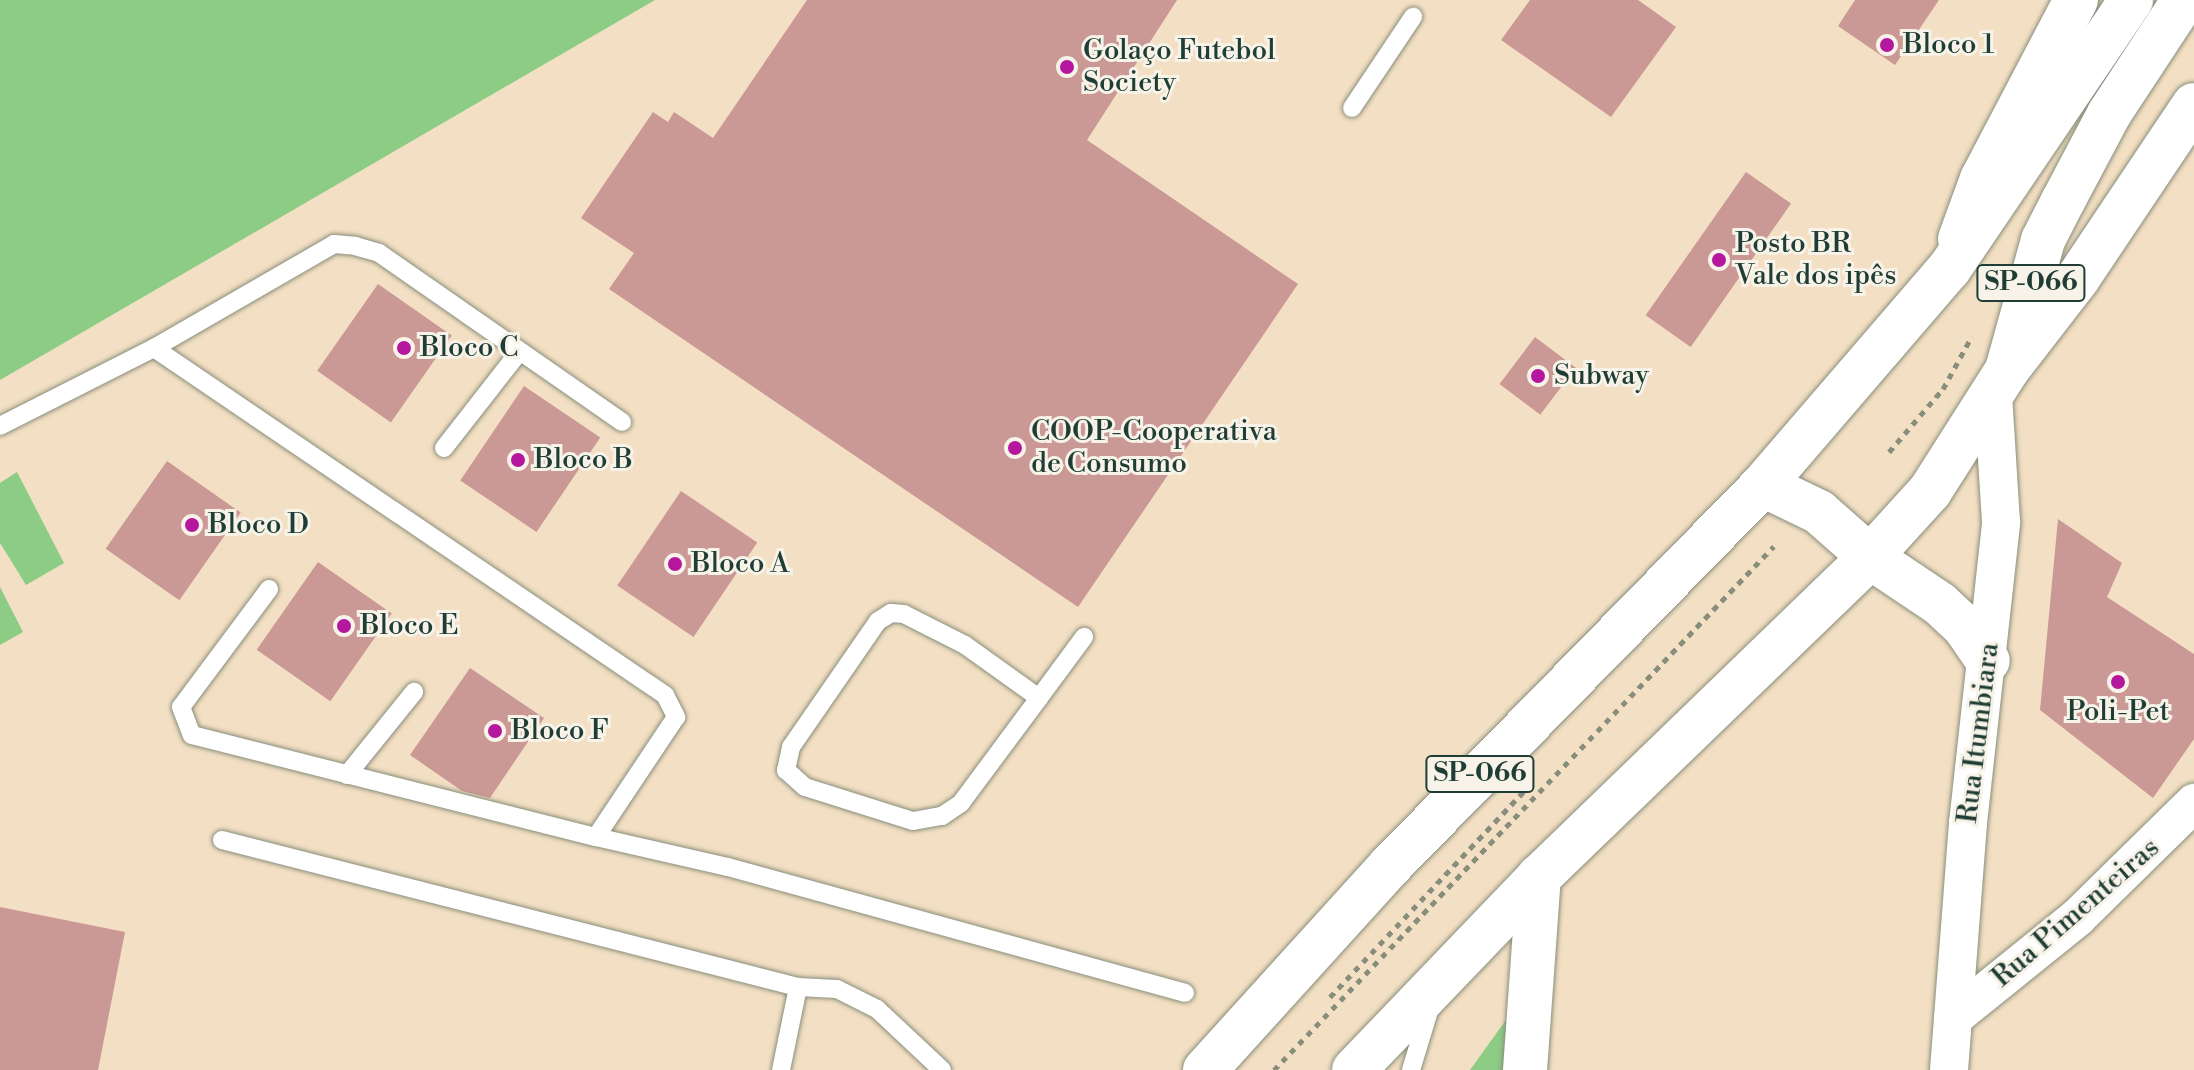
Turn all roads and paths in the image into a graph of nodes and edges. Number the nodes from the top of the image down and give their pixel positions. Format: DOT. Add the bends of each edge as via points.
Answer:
graph roads {
  1 [pos="2076,0"];
  2 [pos="2131,0"];
  3 [pos="2184,0"];
  4 [pos="1413,17"];
  5 [pos="2194,105"];
  6 [pos="1352,108"];
  7 [pos="1949,269"];
  8 [pos="154,348"];
  9 [pos="519,352"];
  10 [pos="2000,383"];
  11 [pos="622,422"];
  12 [pos="0,426"];
  13 [pos="444,448"];
  14 [pos="1763,485"];
  15 [pos="1774,546"];
  16 [pos="1870,557"];
  17 [pos="269,589"];
  18 [pos="1084,637"];
  19 [pos="1988,661"];
  20 [pos="414,692"];
  21 [pos="1039,698"];
  22 [pos="347,775"];
  23 [pos="1534,781"];
  24 [pos="2194,803"];
  25 [pos="596,837"];
  26 [pos="222,840"];
  27 [pos="1539,877"];
  28 [pos="1439,979"];
  29 [pos="798,987"];
  30 [pos="1185,993"];
  31 [pos="1326,1001"];
  32 [pos="1953,1018"];
  33 [pos="1304,1024"];
  34 [pos="781,1070"];
  35 [pos="942,1070"];
  36 [pos="1205,1070"];
  37 [pos="1261,1070"];
  38 [pos="1274,1070"];
  39 [pos="1354,1070"];
  40 [pos="1411,1070"];
  41 [pos="1525,1070"];
  42 [pos="1949,1070"];
  1 -- 7 [label="main road" via="1982,179"];
  2 -- 7 [label="main road, SP-066"];
  3 -- 10 [label="main road, SP-066" via="2109,114 2043,240"];
  4 -- 6 [label="lane"];
  5 -- 10 [label="main road"];
  7 -- 14 [label="main road, SP-066"];
  8 -- 9 [label="lane" via="334,244 379,253"];
  8 -- 12 [label="lane"];
  8 -- 25 [label="lane" via="665,695 676,717"];
  9 -- 11 [label="lane"];
  9 -- 13 [label="lane"];
  10 -- 16 [label="main road, SP-066" via="1930,491"];
  10 -- 19 [label="street, Rua Itumbiara" via="2001,522"];
  14 -- 16 [label="main road" via="1819,512"];
  14 -- 36 [label="main road, SP-066" via="1390,866"];
  15 -- 38 [label="path"];
  16 -- 19 [label="main road" via="1948,611"];
  16 -- 27 [label="main road, SP-066"];
  17 -- 22 [label="lane" via="181,707 184,723 192,735"];
  18 -- 21 [label="lane"];
  19 -- 32 [label="street, Rua Itumbiara" via="1968,823"];
  20 -- 22 [label="lane"];
  21 -- 21 [label="lane" via="961,803 942,816 913,821 805,787 786,770 791,747 878,621 891,613 904,614 965,645"];
  22 -- 25 [label="lane"];
  23 -- 31 [label="path"];
  24 -- 32 [label="street, Rua Pimenteiras" via="2078,917"];
  25 -- 30 [label="lane" via="728,867"];
  26 -- 29 [label="lane"];
  27 -- 28 [label="main road, SP-066"];
  27 -- 41 [label="main road"];
  28 -- 39 [label="main road, SP-066"];
  28 -- 40 [label="lane"];
  29 -- 34 [label="lane"];
  29 -- 35 [label="lane" via="837,989 877,1009"];
  32 -- 42 [label="street, Rua Itumbiara"];
  33 -- 37 [label="path"];
}
